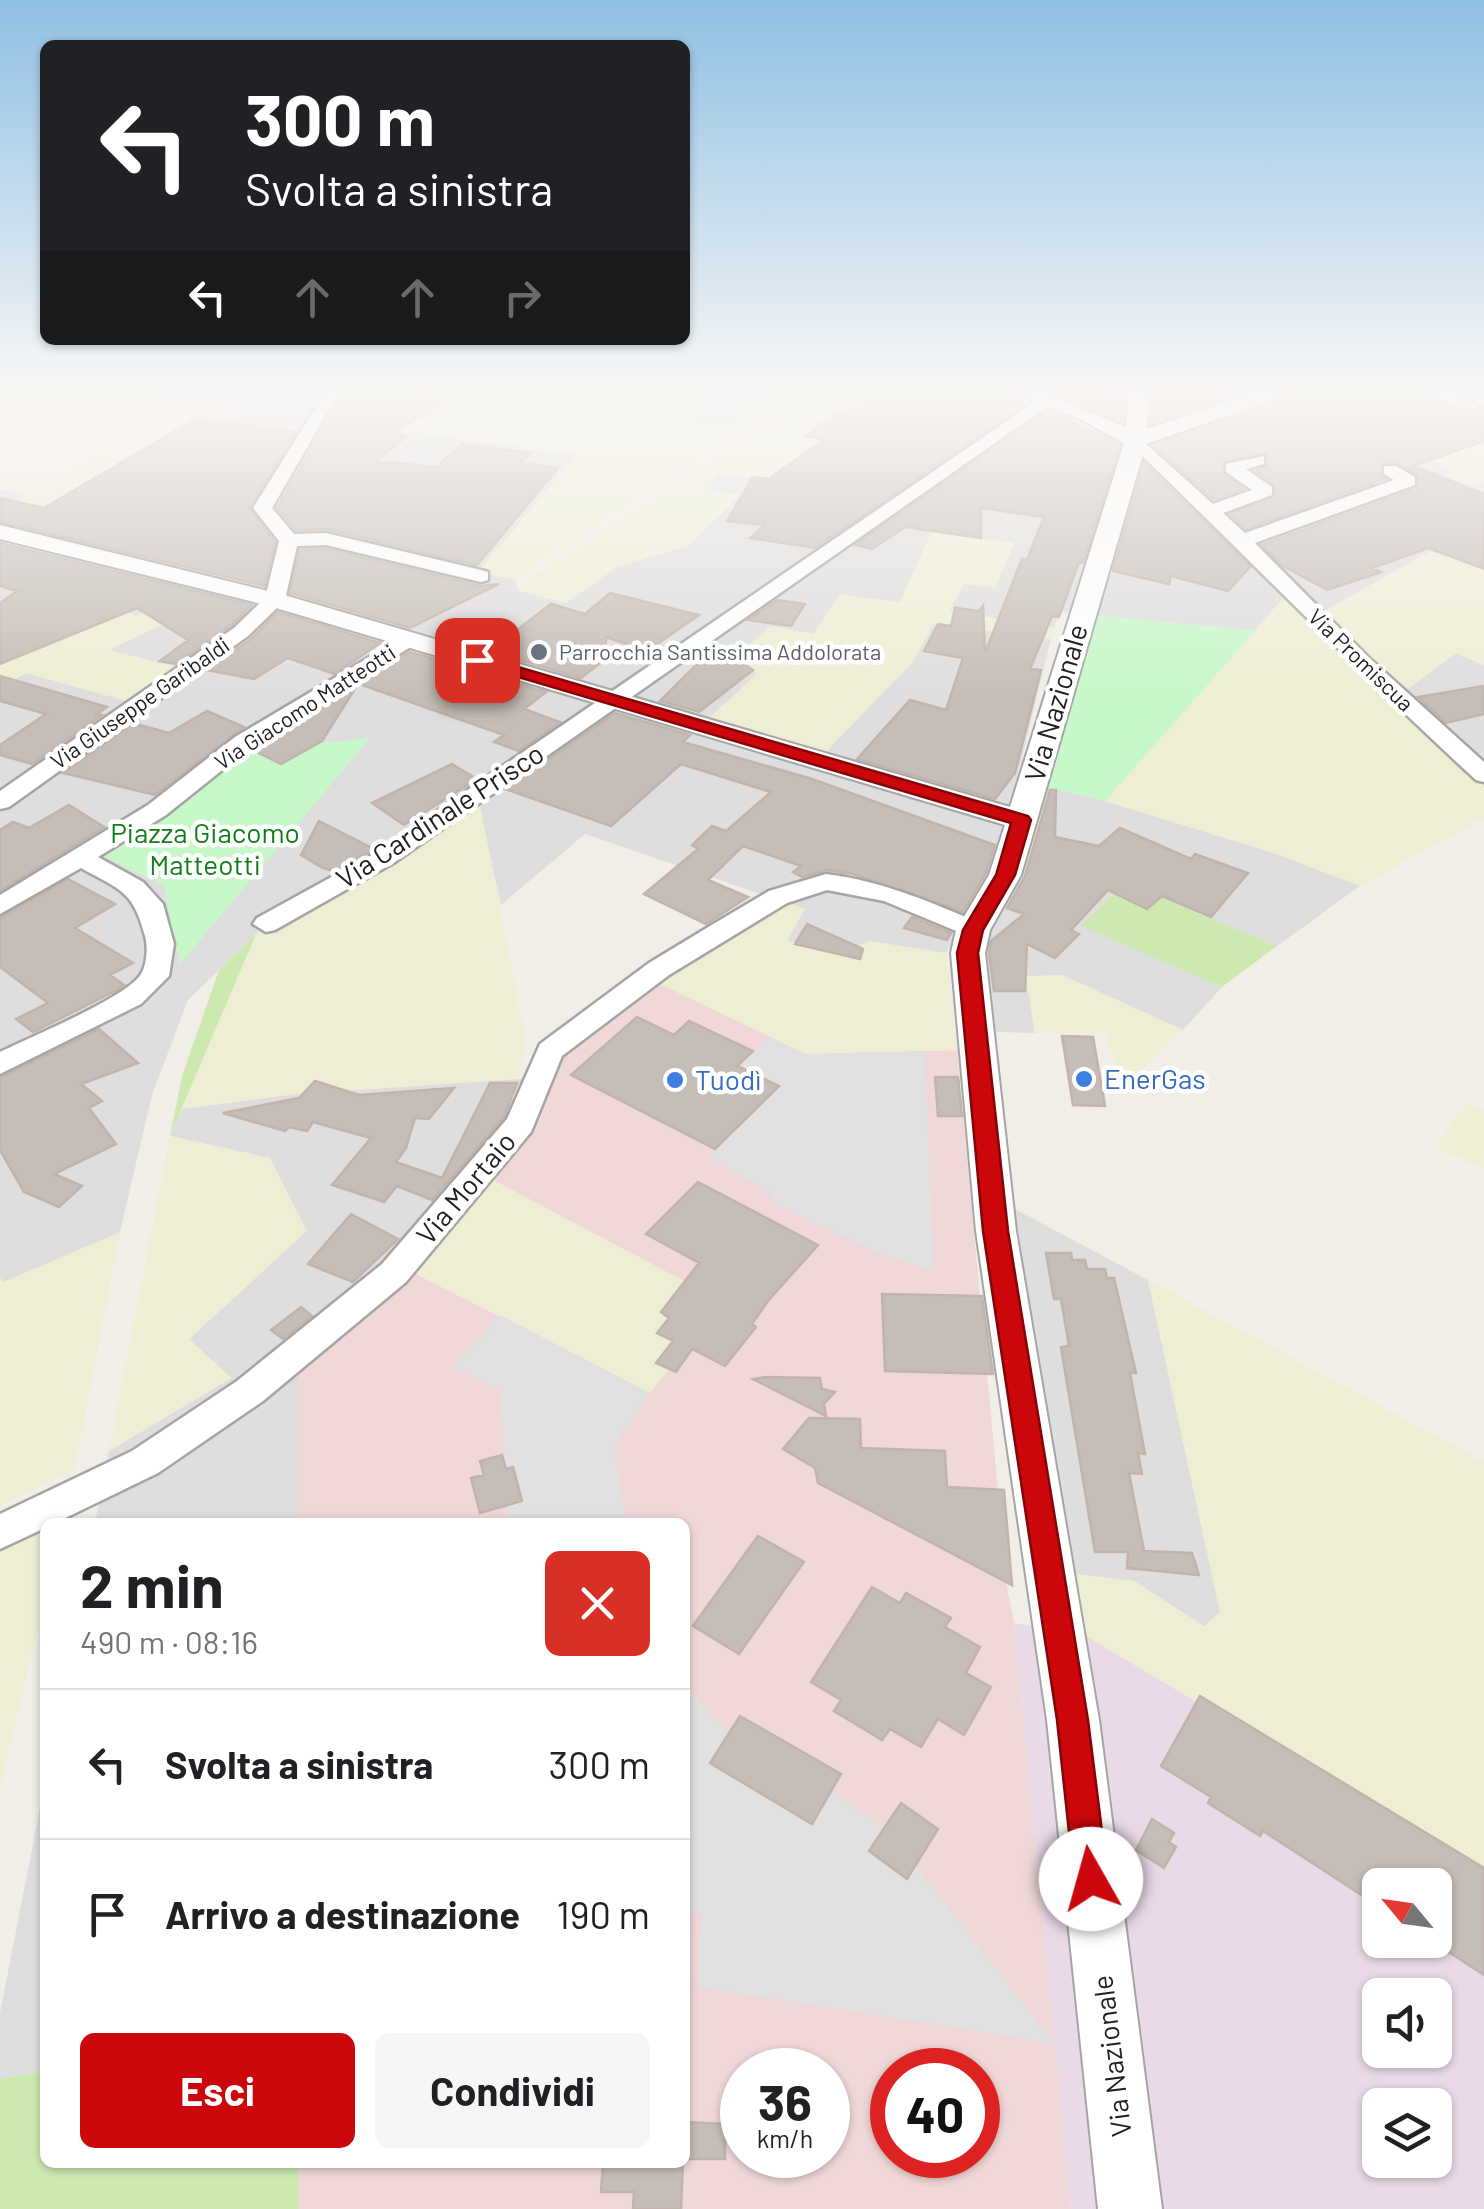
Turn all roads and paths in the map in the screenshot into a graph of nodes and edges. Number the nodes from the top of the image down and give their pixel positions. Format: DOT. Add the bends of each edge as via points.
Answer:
graph roads {
  1 [pos="270,494"];
  2 [pos="910,494"];
  3 [pos="1120,494"];
  4 [pos="1192,494"];
  5 [pos="1256,494"];
  6 [pos="1373,494"];
  7 [pos="1211,512"];
  8 [pos="0,532"];
  9 [pos="289,540"];
  10 [pos="1242,542"];
  11 [pos="481,576"];
  12 [pos="276,600"];
  13 [pos="410,639"];
  14 [pos="610,702"];
  15 [pos="1484,774"];
  16 [pos="0,802"];
  17 [pos="1022,820"];
  18 [pos="82,858"];
  19 [pos="0,906"];
  20 [pos="266,924"];
  21 [pos="973,930"];
  22 [pos="0,1064"];
  23 [pos="0,1532"];
  24 [pos="1130,2209"];
  1 -- 9 [label="street" via="262,508"];
  2 -- 14 [label="street, Via Cardinale Prisco"];
  3 -- 17 [label="street, Via Nazionale"];
  4 -- 7 [label="street, Via Promiscua"];
  5 -- 7 [label="street"];
  6 -- 10 [label="street"];
  7 -- 10 [label="street, Via Promiscua"];
  8 -- 12 [label="street"];
  9 -- 11 [label="street" via="326,539"];
  9 -- 12 [label="street"];
  10 -- 15 [label="street, Via Promiscua" via="1358,661"];
  12 -- 13 [label="street"];
  12 -- 16 [label="street, Via Giuseppe Garibaldi" via="241,632"];
  13 -- 14 [label="street"];
  13 -- 18 [label="street, Via Giacomo Matteotti" via="243,742"];
  14 -- 17 [label="street"];
  14 -- 20 [label="street, Via Cardinale Prisco" via="386,856"];
  17 -- 21 [label="street, Via Nazionale" via="1005,875"];
  18 -- 19 [label="street, Via Giacomo Matteotti"];
  18 -- 22 [label="street" via="134,887 150,904 160,944 154,976 131,998"];
  21 -- 23 [label="street, Via Mortaio" via="862,886 826,882 778,898 724,928 550,1051 520,1124 394,1273 250,1390 145,1462"];
  21 -- 24 [label="street, Via Nazionale" via="968,953 996,1231 1072,1720"];
}
